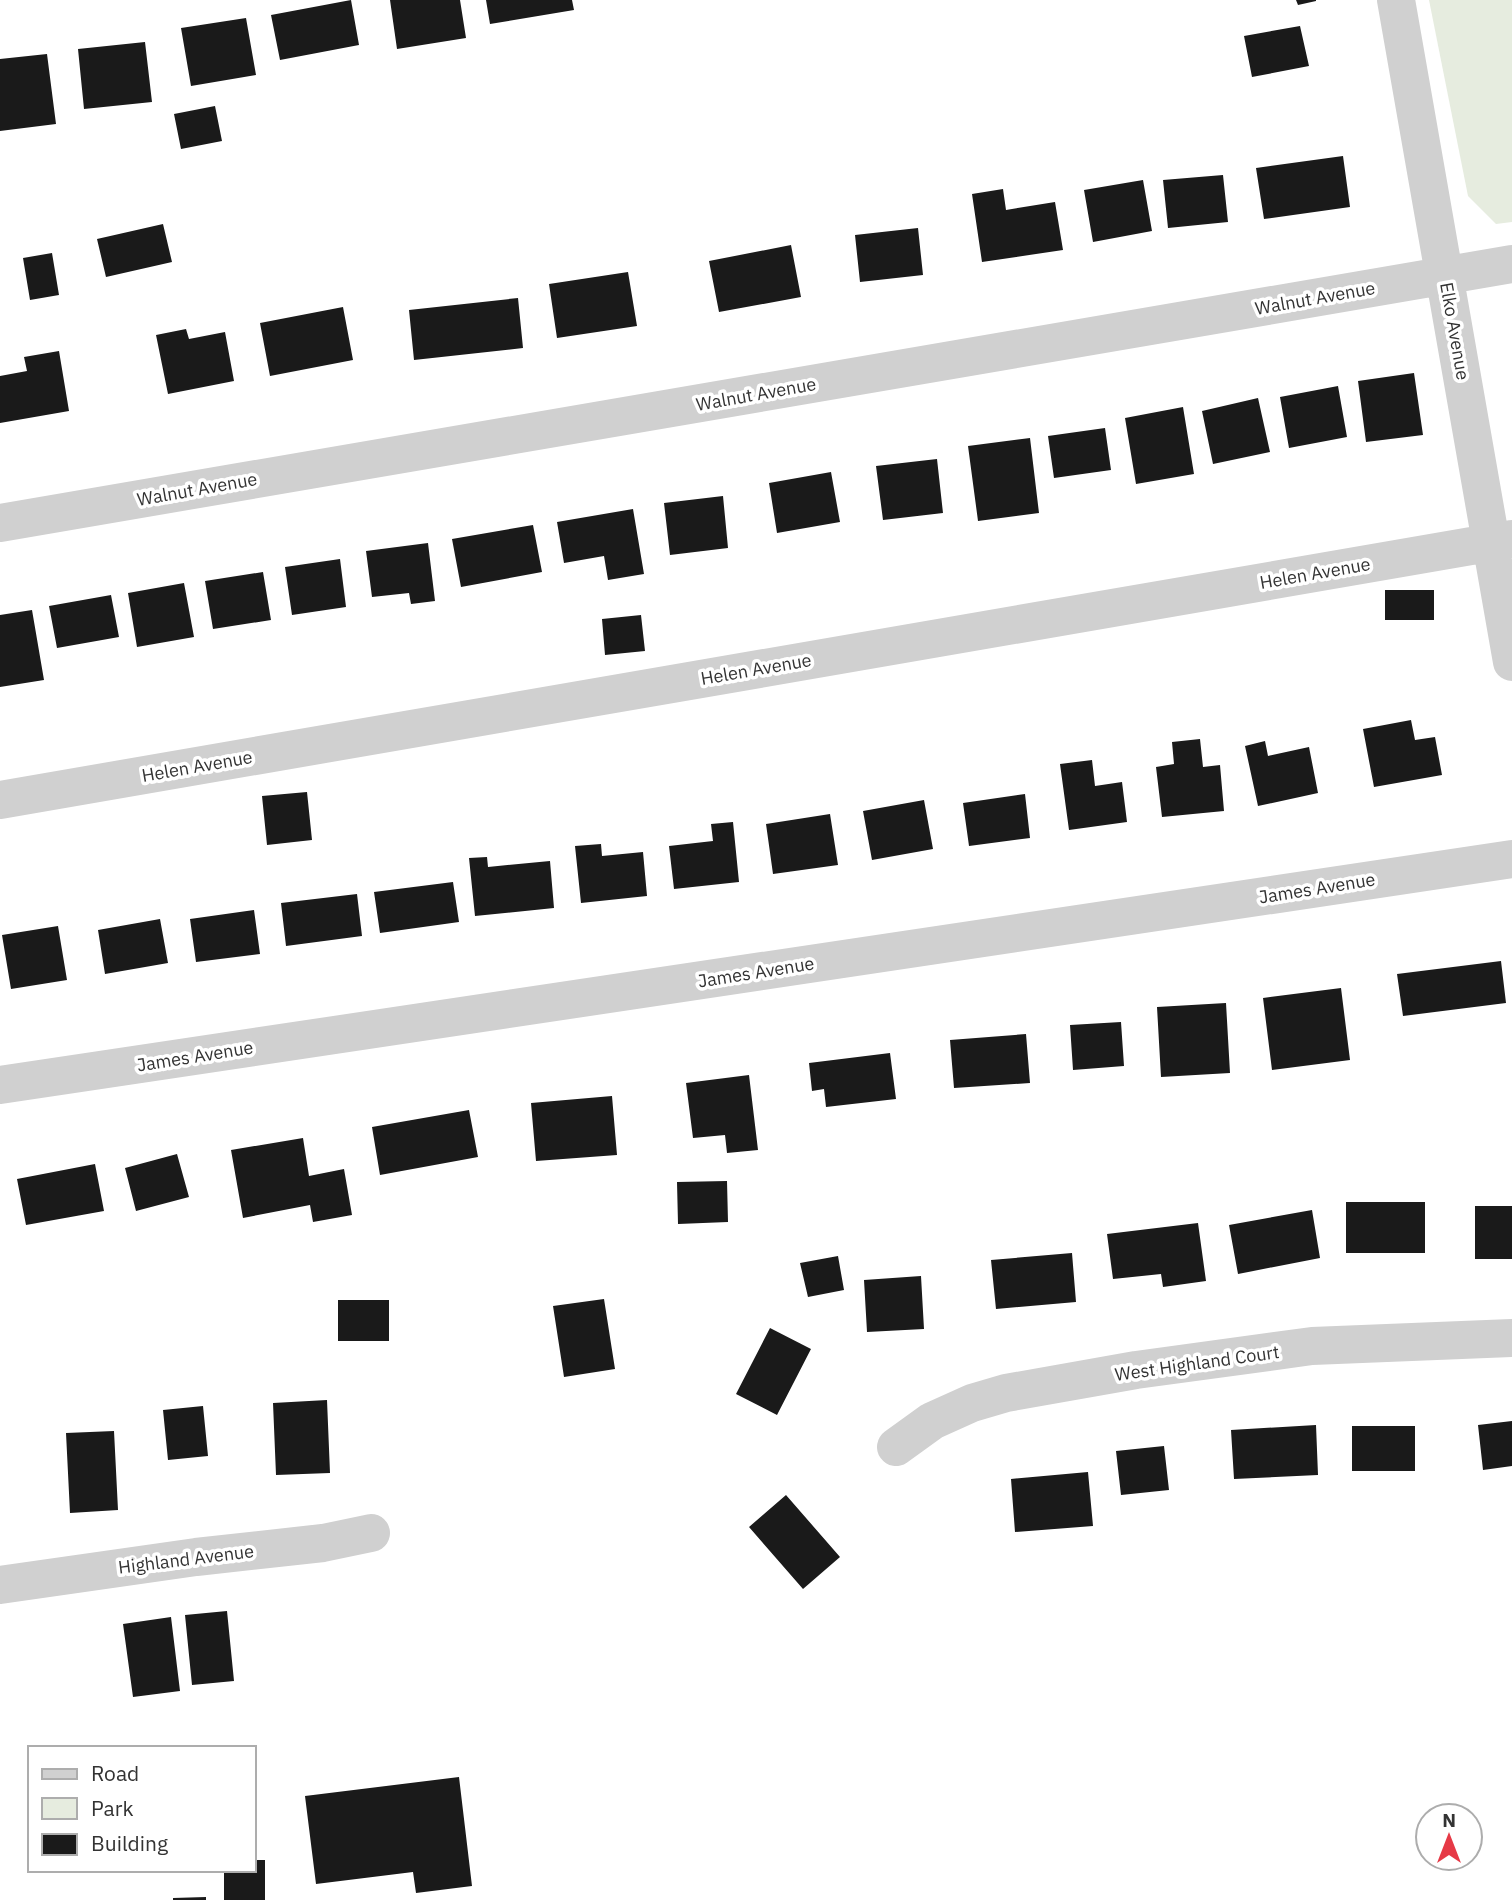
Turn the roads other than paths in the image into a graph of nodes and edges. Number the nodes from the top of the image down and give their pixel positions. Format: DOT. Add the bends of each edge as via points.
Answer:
graph roads {
  1 [pos="1396,0"];
  2 [pos="1512,264"];
  3 [pos="1445,275"];
  4 [pos="0,523"];
  5 [pos="1502,540"];
  6 [pos="1512,662"];
  7 [pos="0,800"];
  8 [pos="1512,859"];
  9 [pos="0,1085"];
  10 [pos="1512,1338"];
  11 [pos="895,1447"];
  12 [pos="371,1533"];
  13 [pos="0,1585"];
  1 -- 3 [label="street, Elko Avenue"];
  2 -- 3 [label="street, Walnut Avenue"];
  3 -- 4 [label="street, Walnut Avenue"];
  3 -- 5 [label="street, Elko Avenue"];
  5 -- 6 [label="street, Elko Avenue"];
  5 -- 7 [label="street, Helen Avenue"];
  8 -- 9 [label="street, James Avenue"];
  10 -- 11 [label="street, West Highland Court" via="1312,1346 1136,1370 972,1403 932,1421"];
  12 -- 13 [label="street, Highland Avenue"];
}
